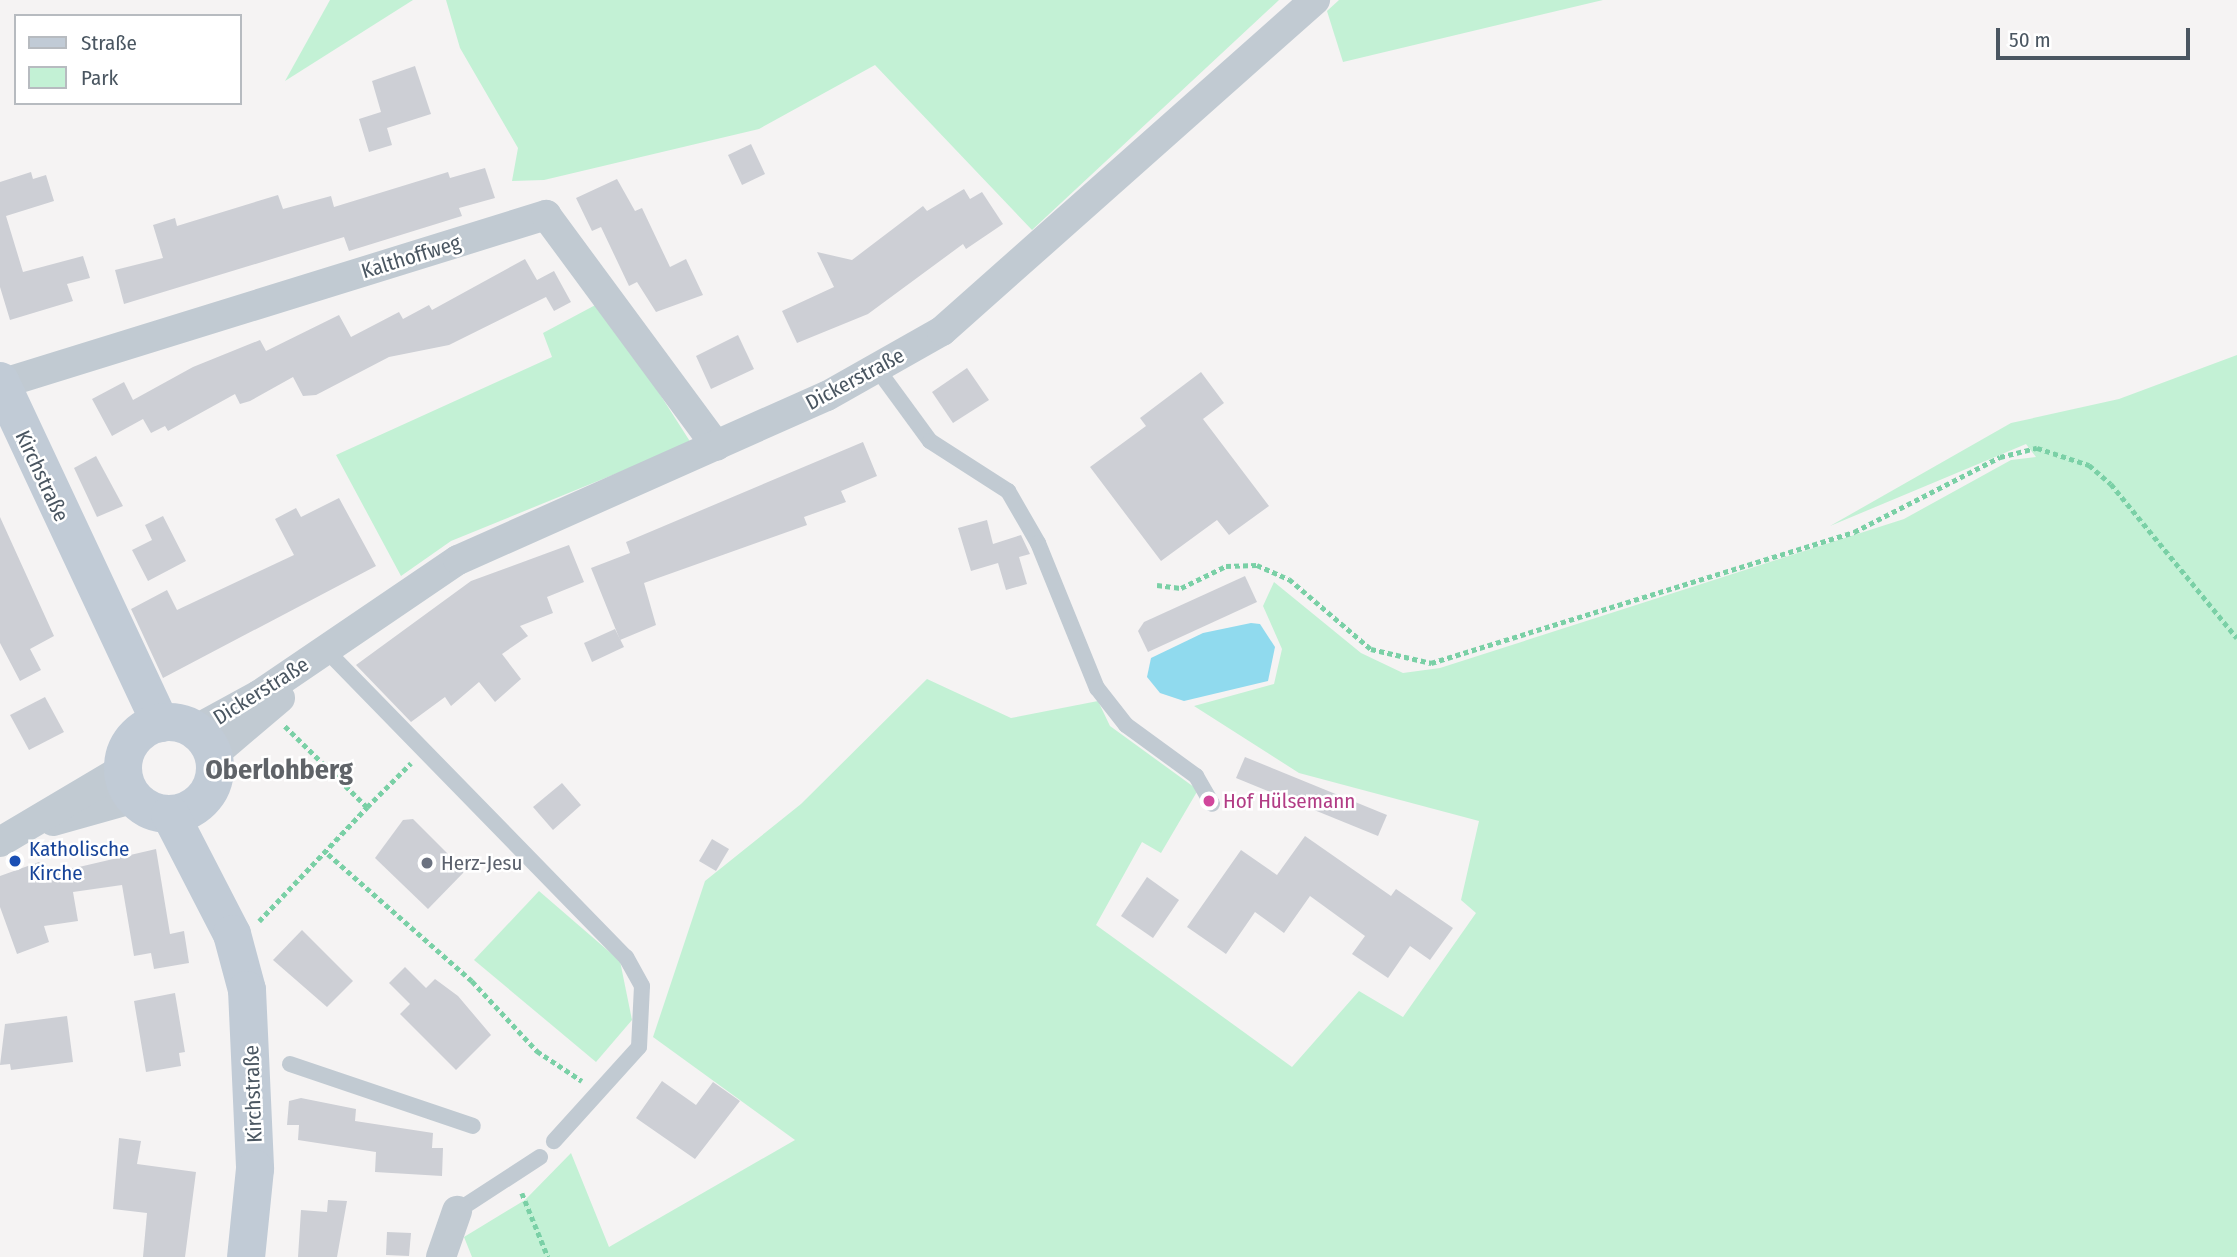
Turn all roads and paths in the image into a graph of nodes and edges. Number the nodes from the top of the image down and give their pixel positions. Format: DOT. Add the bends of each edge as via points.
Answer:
graph roads {
  1 [pos="1315,0"];
  2 [pos="878,370"];
  3 [pos="1,382"];
  4 [pos="716,446"];
  5 [pos="1157,585"];
  6 [pos="2237,638"];
  7 [pos="325,649"];
  8 [pos="269,709"];
  9 [pos="424,750"];
  10 [pos="160,752"];
  11 [pos="1212,804"];
  12 [pos="186,807"];
  13 [pos="367,807"];
  14 [pos="0,842"];
  15 [pos="328,854"];
  16 [pos="233,939"];
  17 [pos="290,1064"];
  18 [pos="600,1093"];
  19 [pos="473,1126"];
  20 [pos="554,1141"];
  21 [pos="540,1157"];
  22 [pos="514,1171"];
  23 [pos="457,1211"];
  24 [pos="246,1257"];
  25 [pos="441,1257"];
  26 [pos="548,1257"];
  1 -- 2 [label="street, Dickerstraße" via="986,294"];
  2 -- 4 [label="street, Dickerstraße"];
  2 -- 11 [label="lane" via="930,441 1009,491 1038,543 1097,688 1126,725 1196,776"];
  3 -- 4 [label="street, Kalthoffweg" via="546,215"];
  3 -- 10 [label="street, Kirchstraße" via="86,570"];
  4 -- 7 [label="street, Dickerstraße" via="458,559"];
  5 -- 6 [label="path" via="1181,589 1226,566 1257,565 1289,579 1371,649 1431,663 1854,532 2000,457 2037,448 2077,459 2111,484"];
  7 -- 8 [label="street, Dickerstraße"];
  7 -- 9 [label="lane"];
  7 -- 10 [label="street, Dickerstraße"];
  8 -- 10 [label="street, Dickerstraße"];
  8 -- 13 [label="path"];
  9 -- 13 [label="path"];
  9 -- 18 [label="lane" via="626,957 642,986 639,1047"];
  10 -- 12 [label="street"];
  10 -- 12 [label="street" via="214,779"];
  10 -- 14 [label="street, Dickerstraße"];
  12 -- 16 [label="street, Kirchstraße"];
  13 -- 15 [label="path"];
  15 -- 16 [label="path"];
  15 -- 18 [label="path" via="472,981 537,1051"];
  16 -- 24 [label="street, Kirchstraße" via="251,1046 255,1169"];
  17 -- 19 [label="lane"];
  18 -- 20 [label="lane"];
  21 -- 22 [label="lane"];
  22 -- 23 [label="lane"];
  22 -- 26 [label="path"];
  23 -- 25 [label="street"];
}
